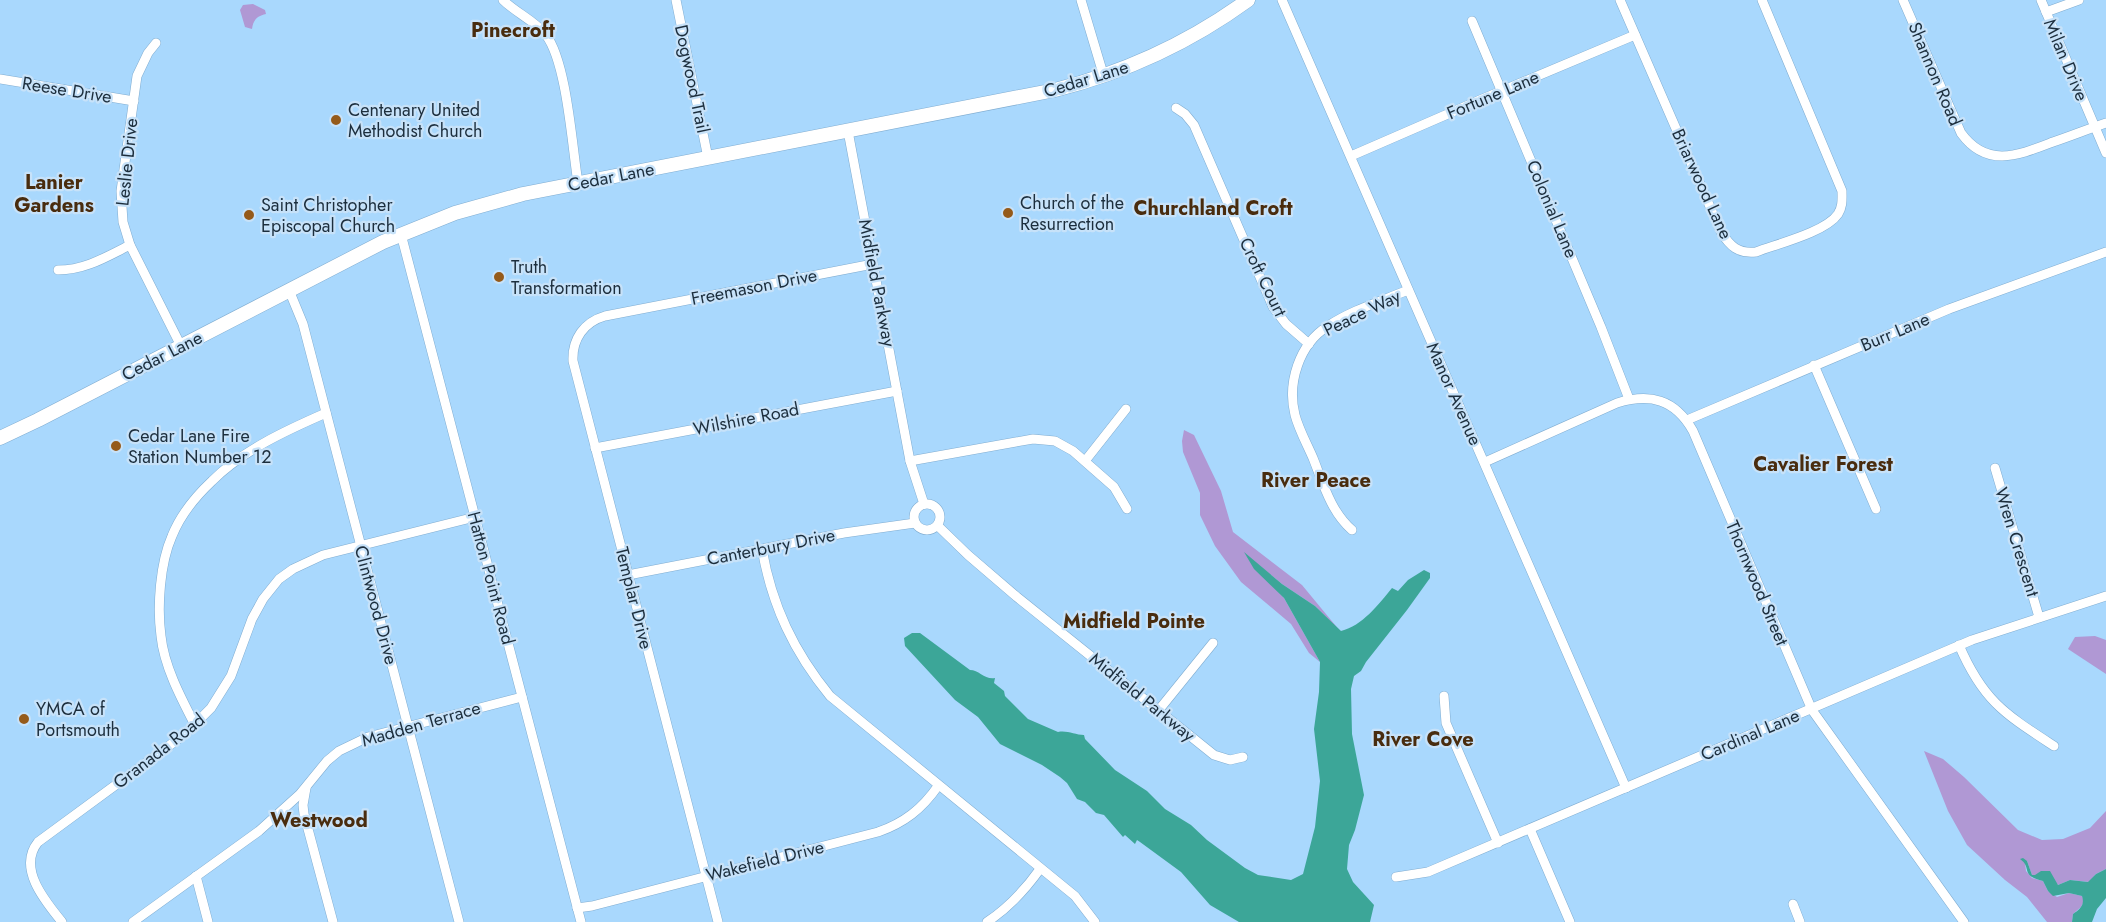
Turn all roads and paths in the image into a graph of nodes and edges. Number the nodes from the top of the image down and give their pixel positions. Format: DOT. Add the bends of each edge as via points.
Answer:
graph roads {
  1 [pos="503,0"];
  2 [pos="676,0"];
  3 [pos="1081,0"];
  4 [pos="1248,0"];
  5 [pos="1282,0"];
  6 [pos="1620,0"];
  7 [pos="1762,0"];
  8 [pos="1903,0"];
  9 [pos="2041,0"];
  10 [pos="2079,0"];
  11 [pos="2046,12"];
  12 [pos="1472,21"];
  13 [pos="1635,35"];
  14 [pos="156,43"];
  15 [pos="1104,76"];
  16 [pos="0,79"];
  17 [pos="1502,90"];
  18 [pos="134,100"];
  19 [pos="1176,108"];
  20 [pos="2106,123"];
  21 [pos="2094,127"];
  22 [pos="848,131"];
  23 [pos="2106,153"];
  24 [pos="1351,156"];
  25 [pos="708,158"];
  26 [pos="578,183"];
  27 [pos="401,234"];
  28 [pos="130,245"];
  29 [pos="2106,252"];
  30 [pos="873,264"];
  31 [pos="58,270"];
  32 [pos="289,290"];
  33 [pos="1408,290"];
  34 [pos="634,310"];
  35 [pos="1309,344"];
  36 [pos="182,346"];
  37 [pos="1814,365"];
  38 [pos="897,391"];
  39 [pos="1629,399"];
  40 [pos="1126,409"];
  41 [pos="326,414"];
  42 [pos="1687,420"];
  43 [pos="0,438"];
  44 [pos="595,448"];
  45 [pos="910,461"];
  46 [pos="1084,461"];
  47 [pos="1485,462"];
  48 [pos="1995,468"];
  49 [pos="924,504"];
  50 [pos="1127,509"];
  51 [pos="1876,509"];
  52 [pos="475,517"];
  53 [pos="915,523"];
  54 [pos="938,526"];
  55 [pos="1352,530"];
  56 [pos="361,546"];
  57 [pos="762,549"];
  58 [pos="628,575"];
  59 [pos="2106,596"];
  60 [pos="2039,617"];
  61 [pos="1213,643"];
  62 [pos="1959,645"];
  63 [pos="1444,696"];
  64 [pos="522,697"];
  65 [pos="1812,710"];
  66 [pos="1158,711"];
  67 [pos="195,725"];
  68 [pos="408,726"];
  69 [pos="2054,746"];
  70 [pos="1243,757"];
  71 [pos="307,786"];
  72 [pos="938,786"];
  73 [pos="1626,788"];
  74 [pos="1530,829"];
  75 [pos="1498,843"];
  76 [pos="1040,869"];
  77 [pos="196,876"];
  78 [pos="706,876"];
  79 [pos="1396,877"];
  80 [pos="1793,904"];
  81 [pos="577,908"];
  82 [pos="62,922"];
  83 [pos="133,922"];
  84 [pos="208,922"];
  85 [pos="333,922"];
  86 [pos="459,922"];
  87 [pos="581,922"];
  88 [pos="718,922"];
  89 [pos="987,922"];
  90 [pos="1095,922"];
  91 [pos="1570,922"];
  92 [pos="1800,922"];
  93 [pos="1964,922"];
  1 -- 26 [label="street" via="541,29 553,46 566,99"];
  2 -- 25 [label="street, Dogwood Trail"];
  3 -- 15 [label="street"];
  4 -- 15 [label="main road, Cedar Lane" via="1170,48"];
  5 -- 24 [label="street, Manor Avenue"];
  6 -- 13 [label="street, Briarwood Lane"];
  7 -- 13 [label="street, Briarwood Lane" via="1843,201 1837,216 1820,228 1756,252 1735,249 1721,232"];
  8 -- 21 [label="street, Shannon Road" via="1961,133 1974,148 1992,155 2016,156"];
  9 -- 11 [label="street, Milan Drive"];
  10 -- 11 [label="street"];
  11 -- 21 [label="street, Milan Drive"];
  12 -- 17 [label="street, Colonial Lane"];
  13 -- 17 [label="street, Fortune Lane"];
  14 -- 18 [label="street, Leslie Drive" via="141,66"];
  15 -- 22 [label="main road, Cedar Lane" via="1055,90"];
  16 -- 18 [label="street, Reese Drive"];
  17 -- 24 [label="street, Fortune Lane"];
  17 -- 39 [label="street, Colonial Lane"];
  18 -- 28 [label="street, Leslie Drive" via="121,191 123,222"];
  19 -- 35 [label="street, Croft Court" via="1194,125 1273,307"];
  20 -- 21 [label="street, Shannon Road"];
  21 -- 23 [label="street, Milan Drive"];
  22 -- 25 [label="main road, Cedar Lane"];
  22 -- 30 [label="street, Midfield Parkway"];
  24 -- 33 [label="street, Manor Avenue"];
  25 -- 26 [label="main road, Cedar Lane"];
  26 -- 27 [label="main road, Cedar Lane" via="495,201"];
  27 -- 32 [label="main road, Cedar Lane"];
  27 -- 52 [label="street, Hatton Point Road"];
  28 -- 31 [label="street" via="90,265"];
  28 -- 36 [label="street, Leslie Drive"];
  29 -- 37 [label="street, Burr Lane" via="1949,309"];
  30 -- 34 [label="street, Freemason Drive"];
  30 -- 38 [label="street, Midfield Parkway"];
  32 -- 36 [label="main road, Cedar Lane"];
  32 -- 41 [label="street, Clintwood Drive" via="303,324"];
  33 -- 35 [label="street, Peace Way" via="1328,326"];
  33 -- 47 [label="street, Manor Avenue"];
  34 -- 44 [label="street, Templar Drive" via="592,321 574,343 573,361"];
  35 -- 55 [label="street, Peace Way" via="1294,378 1295,413 1334,508"];
  36 -- 43 [label="main road, Cedar Lane"];
  37 -- 42 [label="street, Burr Lane"];
  37 -- 51 [label="street"];
  38 -- 44 [label="street, Wilshire Road"];
  38 -- 45 [label="street, Midfield Parkway"];
  39 -- 42 [label="street" via="1665,403"];
  39 -- 47 [label="street"];
  40 -- 46 [label="street"];
  41 -- 56 [label="street, Clintwood Drive"];
  41 -- 67 [label="street" via="298,425 228,467 198,495 171,537 161,584 161,637 177,687"];
  42 -- 65 [label="street, Thornwood Street"];
  44 -- 58 [label="street, Templar Drive"];
  45 -- 46 [label="street" via="1033,439 1055,441"];
  45 -- 49 [label="street, Midfield Parkway"];
  46 -- 50 [label="street" via="1113,487"];
  47 -- 73 [label="street, Manor Avenue"];
  48 -- 60 [label="street, Wren Crescent"];
  49 -- 53 [label="street" via="917,508"];
  49 -- 54 [label="street" via="939,510"];
  52 -- 56 [label="street, Granada Road"];
  52 -- 64 [label="street, Hatton Point Road"];
  53 -- 54 [label="street" via="922,529"];
  53 -- 57 [label="street, Canterbury Drive"];
  54 -- 66 [label="street, Midfield Parkway" via="1017,597"];
  56 -- 67 [label="street, Granada Road" via="308,561 274,583 252,619 227,685"];
  56 -- 68 [label="street, Clintwood Drive"];
  57 -- 58 [label="street, Canterbury Drive"];
  57 -- 72 [label="street" via="779,615 815,678 837,703"];
  58 -- 78 [label="street, Templar Drive"];
  59 -- 60 [label="street, Cardinal Lane"];
  60 -- 62 [label="street, Cardinal Lane"];
  61 -- 66 [label="street"];
  62 -- 65 [label="street, Cardinal Lane"];
  62 -- 69 [label="street" via="1968,667 1989,698 2011,718"];
  63 -- 75 [label="street" via="1446,723"];
  64 -- 68 [label="street, Madden Terrace"];
  64 -- 81 [label="street, Hatton Point Road"];
  65 -- 73 [label="street, Cardinal Lane"];
  65 -- 93 [label="street, Thornwood Street"];
  66 -- 70 [label="street, Midfield Parkway" via="1214,755 1230,760"];
  67 -- 82 [label="street, Granada Road" via="33,848 30,870"];
  68 -- 71 [label="street, Madden Terrace" via="368,737 339,751"];
  68 -- 86 [label="street, Clintwood Drive"];
  71 -- 77 [label="street, Madden Terrace" via="259,831"];
  71 -- 85 [label="street" via="304,814"];
  72 -- 76 [label="street"];
  72 -- 78 [label="street, Wakefield Drive" via="917,811 892,827"];
  73 -- 74 [label="street, Cardinal Lane"];
  74 -- 75 [label="street, Cardinal Lane"];
  74 -- 91 [label="street"];
  75 -- 79 [label="street, Cardinal Lane" via="1428,872"];
  76 -- 89 [label="street" via="1028,886"];
  76 -- 90 [label="street" via="1075,896"];
  77 -- 83 [label="street, Madden Terrace"];
  77 -- 84 [label="street"];
  78 -- 81 [label="street, Wakefield Drive"];
  78 -- 88 [label="street, Templar Drive"];
  80 -- 92 [label="street"];
  81 -- 87 [label="street, Hatton Point Road"];
}
